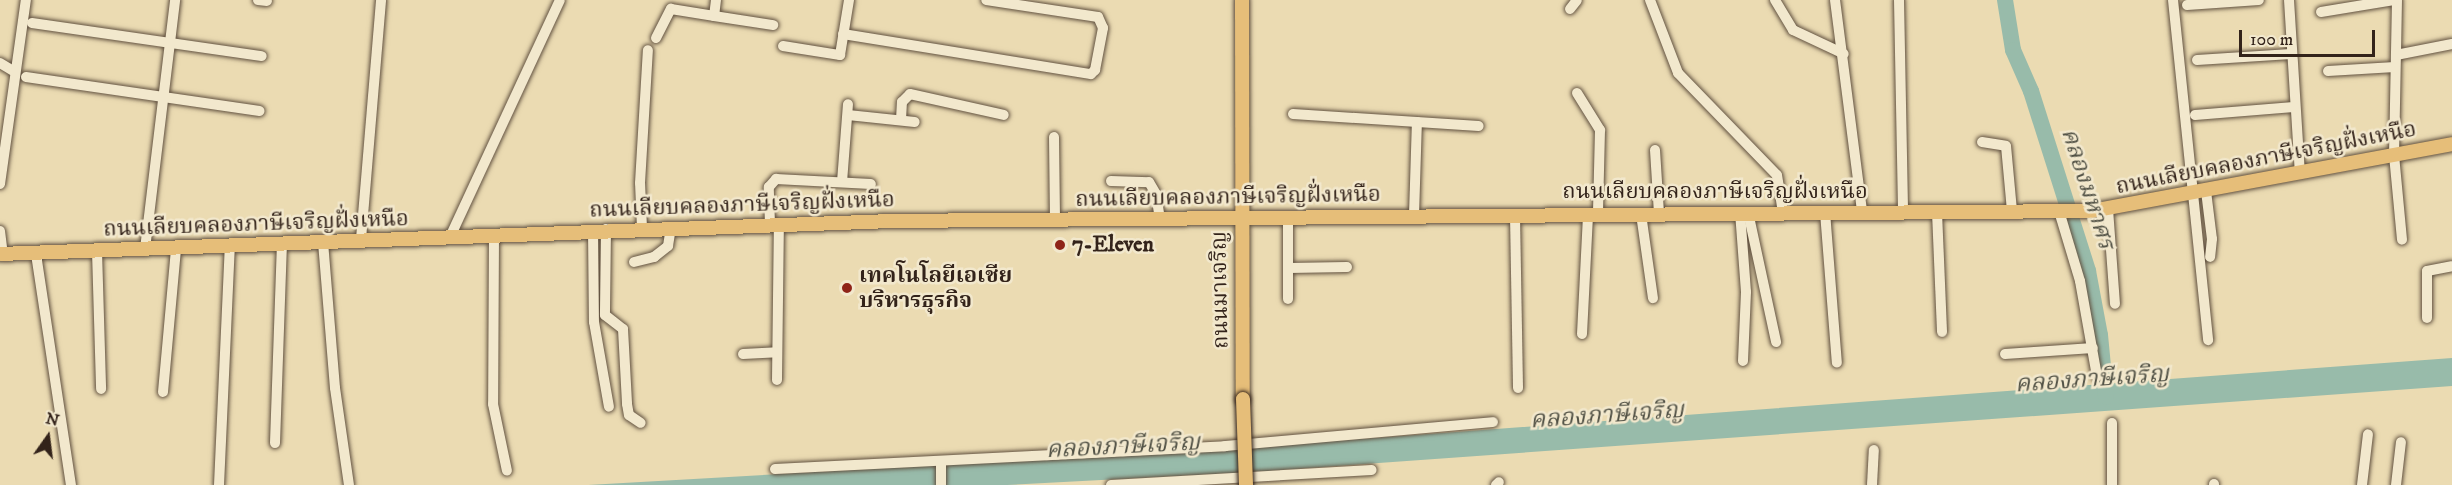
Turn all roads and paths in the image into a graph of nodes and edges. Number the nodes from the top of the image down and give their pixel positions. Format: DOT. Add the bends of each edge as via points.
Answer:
graph roads {
  1 [pos="26,0"];
  2 [pos="175,0"];
  3 [pos="381,0"];
  4 [pos="560,0"];
  5 [pos="716,0"];
  6 [pos="986,0"];
  7 [pos="1242,0"];
  8 [pos="1650,0"];
  9 [pos="1776,0"];
  10 [pos="1835,0"];
  11 [pos="1899,0"];
  12 [pos="2173,0"];
  13 [pos="2259,0"];
  14 [pos="2289,0"];
  15 [pos="2396,0"];
  16 [pos="845,1"];
  17 [pos="2187,5"];
  18 [pos="2321,12"];
  19 [pos="714,16"];
  20 [pos="32,23"];
  21 [pos="773,25"];
  22 [pos="843,34"];
  23 [pos="656,38"];
  24 [pos="170,43"];
  25 [pos="2452,44"];
  26 [pos="783,46"];
  27 [pos="648,50"];
  28 [pos="1844,54"];
  29 [pos="2291,54"];
  30 [pos="2396,55"];
  31 [pos="262,56"];
  32 [pos="2197,60"];
  33 [pos="0,63"];
  34 [pos="2395,67"];
  35 [pos="2328,71"];
  36 [pos="15,72"];
  37 [pos="26,77"];
  38 [pos="1577,93"];
  39 [pos="164,98"];
  40 [pos="2294,107"];
  41 [pos="260,111"];
  42 [pos="1293,114"];
  43 [pos="1004,115"];
  44 [pos="2195,115"];
  45 [pos="901,120"];
  46 [pos="915,122"];
  47 [pos="1418,122"];
  48 [pos="1479,126"];
  49 [pos="1054,137"];
  50 [pos="1982,142"];
  51 [pos="2452,144"];
  52 [pos="1655,150"];
  53 [pos="2394,155"];
  54 [pos="2300,173"];
  55 [pos="1111,181"];
  56 [pos="842,182"];
  57 [pos="0,184"];
  58 [pos="871,184"];
  59 [pos="2200,192"];
  60 [pos="2109,209"];
  61 [pos="2061,210"];
  62 [pos="2012,211"];
  63 [pos="1744,212"];
  64 [pos="1783,212"];
  65 [pos="1825,212"];
  66 [pos="1862,212"];
  67 [pos="1903,212"];
  68 [pos="1938,212"];
  69 [pos="1659,213"];
  70 [pos="1593,214"];
  71 [pos="1641,214"];
  72 [pos="1414,215"];
  73 [pos="1515,215"];
  74 [pos="1288,218"];
  75 [pos="1160,219"];
  76 [pos="1240,219"];
  77 [pos="1055,220"];
  78 [pos="775,224"];
  79 [pos="671,227"];
  80 [pos="642,228"];
  81 [pos="599,230"];
  82 [pos="0,231"];
  83 [pos="494,235"];
  84 [pos="450,237"];
  85 [pos="361,239"];
  86 [pos="2402,240"];
  87 [pos="323,242"];
  88 [pos="282,244"];
  89 [pos="230,246"];
  90 [pos="176,248"];
  91 [pos="145,249"];
  92 [pos="97,251"];
  93 [pos="1,254"];
  94 [pos="36,254"];
  95 [pos="2210,257"];
  96 [pos="634,262"];
  97 [pos="2452,266"];
  98 [pos="1347,267"];
  99 [pos="1289,268"];
  100 [pos="1288,298"];
  101 [pos="1653,298"];
  102 [pos="2115,304"];
  103 [pos="2427,318"];
  104 [pos="1942,332"];
  105 [pos="1582,334"];
  106 [pos="2208,340"];
  107 [pos="1776,342"];
  108 [pos="2093,348"];
  109 [pos="777,352"];
  110 [pos="743,354"];
  111 [pos="2005,354"];
  112 [pos="1743,361"];
  113 [pos="1838,363"];
  114 [pos="2097,376"];
  115 [pos="777,380"];
  116 [pos="1518,388"];
  117 [pos="101,389"];
  118 [pos="163,392"];
  119 [pos="609,407"];
  120 [pos="1493,422"];
  121 [pos="640,423"];
  122 [pos="2112,423"];
  123 [pos="2368,434"];
  124 [pos="2401,442"];
  125 [pos="275,443"];
  126 [pos="1874,450"];
  127 [pos="941,463"];
  128 [pos="775,469"];
  129 [pos="507,471"];
  130 [pos="1372,471"];
  131 [pos="71,485"];
  132 [pos="219,485"];
  133 [pos="349,485"];
  134 [pos="941,485"];
  135 [pos="1111,485"];
  136 [pos="1246,485"];
  137 [pos="1872,485"];
  138 [pos="2112,485"];
  139 [pos="2362,485"];
  140 [pos="2396,485"];
  1 -- 36 [label="street"];
  2 -- 24 [label="street"];
  3 -- 85 [label="street"];
  4 -- 84 [label="street"];
  5 -- 19 [label="street"];
  6 -- 22 [label="street" via="1098,17 1103,28 1095,70 1091,74"];
  7 -- 76 [label="main road, ถนนมาเจริญ"];
  8 -- 64 [label="street" via="1678,73 1777,175"];
  9 -- 28 [label="street" via="1793,30"];
  10 -- 28 [label="street"];
  11 -- 67 [label="street"];
  12 -- 59 [label="street" via="2188,165"];
  13 -- 17 [label="street"];
  14 -- 29 [label="street"];
  15 -- 18 [label="street"];
  15 -- 30 [label="street"];
  16 -- 22 [label="street"];
  19 -- 21 [label="street"];
  19 -- 23 [label="street" via="671,9"];
  20 -- 24 [label="street"];
  22 -- 26 [label="street" via="840,55"];
  24 -- 31 [label="street"];
  24 -- 39 [label="street"];
  25 -- 30 [label="street"];
  27 -- 80 [label="street" via="640,183"];
  28 -- 66 [label="street"];
  29 -- 32 [label="street"];
  29 -- 40 [label="street"];
  30 -- 34 [label="street"];
  33 -- 36 [label="street"];
  34 -- 35 [label="street"];
  34 -- 53 [label="street"];
  36 -- 57 [label="street"];
  37 -- 39 [label="street"];
  38 -- 70 [label="street" via="1600,130"];
  39 -- 41 [label="street"];
  39 -- 91 [label="street"];
  40 -- 44 [label="street"];
  40 -- 54 [label="street"];
  42 -- 47 [label="street"];
  43 -- 45 [label="street" via="910,94 902,102"];
  45 -- 46 [label="street"];
  45 -- 56 [label="street" via="848,109"];
  47 -- 48 [label="street"];
  47 -- 72 [label="street"];
  49 -- 77 [label="street"];
  50 -- 62 [label="street" via="2006,146"];
  51 -- 53 [label="main road, ถนนเลียบคลองภาษีเจริญฝั่งเหนือ"];
  52 -- 69 [label="street"];
  53 -- 54 [label="main road, ถนนเลียบคลองภาษีเจริญฝั่งเหนือ"];
  53 -- 86 [label="street"];
  54 -- 59 [label="main road, ถนนเลียบคลองภาษีเจริญฝั่งเหนือ"];
  55 -- 75 [label="street" via="1149,182 1156,195"];
  56 -- 58 [label="street"];
  56 -- 78 [label="street" via="772,180 769,187"];
  59 -- 60 [label="main road, ถนนเลียบคลองภาษีเจริญฝั่งเหนือ"];
  59 -- 95 [label="street" via="2212,239"];
  59 -- 106 [label="street"];
  60 -- 61 [label="main road, ถนนเลียบคลองภาษีเจริญฝั่งเหนือ"];
  60 -- 102 [label="street"];
  61 -- 62 [label="main road, ถนนเลียบคลองภาษีเจริญฝั่งเหนือ"];
  61 -- 108 [label="street"];
  62 -- 68 [label="main road, ถนนเลียบคลองภาษีเจริญฝั่งเหนือ"];
  63 -- 64 [label="main road, ถนนเลียบคลองภาษีเจริญฝั่งเหนือ"];
  63 -- 69 [label="main road, ถนนเลียบคลองภาษีเจริญฝั่งเหนือ"];
  63 -- 107 [label="street"];
  63 -- 112 [label="street"];
  64 -- 65 [label="main road, ถนนเลียบคลองภาษีเจริญฝั่งเหนือ"];
  65 -- 66 [label="main road, ถนนเลียบคลองภาษีเจริญฝั่งเหนือ"];
  65 -- 113 [label="street"];
  66 -- 67 [label="main road, ถนนเลียบคลองภาษีเจริญฝั่งเหนือ"];
  67 -- 68 [label="main road, ถนนเลียบคลองภาษีเจริญฝั่งเหนือ"];
  68 -- 104 [label="street"];
  69 -- 71 [label="main road, ถนนเลียบคลองภาษีเจริญฝั่งเหนือ"];
  70 -- 71 [label="main road, ถนนเลียบคลองภาษีเจริญฝั่งเหนือ"];
  70 -- 73 [label="main road, ถนนเลียบคลองภาษีเจริญฝั่งเหนือ"];
  70 -- 105 [label="street"];
  71 -- 101 [label="street"];
  72 -- 73 [label="main road, ถนนเลียบคลองภาษีเจริญฝั่งเหนือ"];
  72 -- 74 [label="main road, ถนนเลียบคลองภาษีเจริญฝั่งเหนือ"];
  73 -- 116 [label="street"];
  74 -- 76 [label="main road, ถนนเลียบคลองภาษีเจริญฝั่งเหนือ"];
  74 -- 99 [label="street"];
  75 -- 76 [label="main road, ถนนเลียบคลองภาษีเจริญฝั่งเหนือ"];
  75 -- 77 [label="main road, ถนนเลียบคลองภาษีเจริญฝั่งเหนือ"];
  76 -- 136 [label="main road, ถนนมาเจริญ, bridge"];
  77 -- 78 [label="main road, ถนนเลียบคลองภาษีเจริญฝั่งเหนือ"];
  78 -- 79 [label="main road, ถนนเลียบคลองภาษีเจริญฝั่งเหนือ"];
  78 -- 109 [label="street"];
  79 -- 80 [label="main road, ถนนเลียบคลองภาษีเจริญฝั่งเหนือ"];
  79 -- 96 [label="street" via="668,246 654,256"];
  80 -- 81 [label="main road, ถนนเลียบคลองภาษีเจริญฝั่งเหนือ"];
  81 -- 83 [label="main road, ถนนเลียบคลองภาษีเจริญฝั่งเหนือ"];
  81 -- 119 [label="street" via="594,321"];
  81 -- 121 [label="street" via="605,315 623,329 627,404 629,415"];
  82 -- 93 [label="street"];
  83 -- 84 [label="main road, ถนนเลียบคลองภาษีเจริญฝั่งเหนือ"];
  83 -- 129 [label="street" via="493,404"];
  84 -- 85 [label="main road, ถนนเลียบคลองภาษีเจริญฝั่งเหนือ"];
  85 -- 87 [label="main road, ถนนเลียบคลองภาษีเจริญฝั่งเหนือ"];
  87 -- 88 [label="main road, ถนนเลียบคลองภาษีเจริญฝั่งเหนือ"];
  87 -- 133 [label="street" via="335,388"];
  88 -- 89 [label="main road, ถนนเลียบคลองภาษีเจริญฝั่งเหนือ"];
  88 -- 125 [label="street"];
  89 -- 90 [label="main road, ถนนเลียบคลองภาษีเจริญฝั่งเหนือ"];
  89 -- 132 [label="street"];
  90 -- 91 [label="main road, ถนนเลียบคลองภาษีเจริญฝั่งเหนือ"];
  90 -- 118 [label="street"];
  91 -- 92 [label="main road, ถนนเลียบคลองภาษีเจริญฝั่งเหนือ"];
  92 -- 94 [label="main road, ถนนเลียบคลองภาษีเจริญฝั่งเหนือ"];
  92 -- 117 [label="street"];
  93 -- 94 [label="main road, ถนนเลียบคลองภาษีเจริญฝั่งเหนือ"];
  94 -- 131 [label="street"];
  97 -- 103 [label="street" via="2427,271"];
  98 -- 99 [label="street"];
  99 -- 100 [label="street"];
  108 -- 111 [label="street"];
  108 -- 114 [label="street"];
  109 -- 110 [label="street"];
  109 -- 115 [label="street"];
  120 -- 127 [label="street" via="1226,446"];
  122 -- 138 [label="street"];
  123 -- 139 [label="street"];
  124 -- 140 [label="street"];
  126 -- 137 [label="street"];
  127 -- 128 [label="street"];
  127 -- 134 [label="street"];
  130 -- 135 [label="street"];
}
